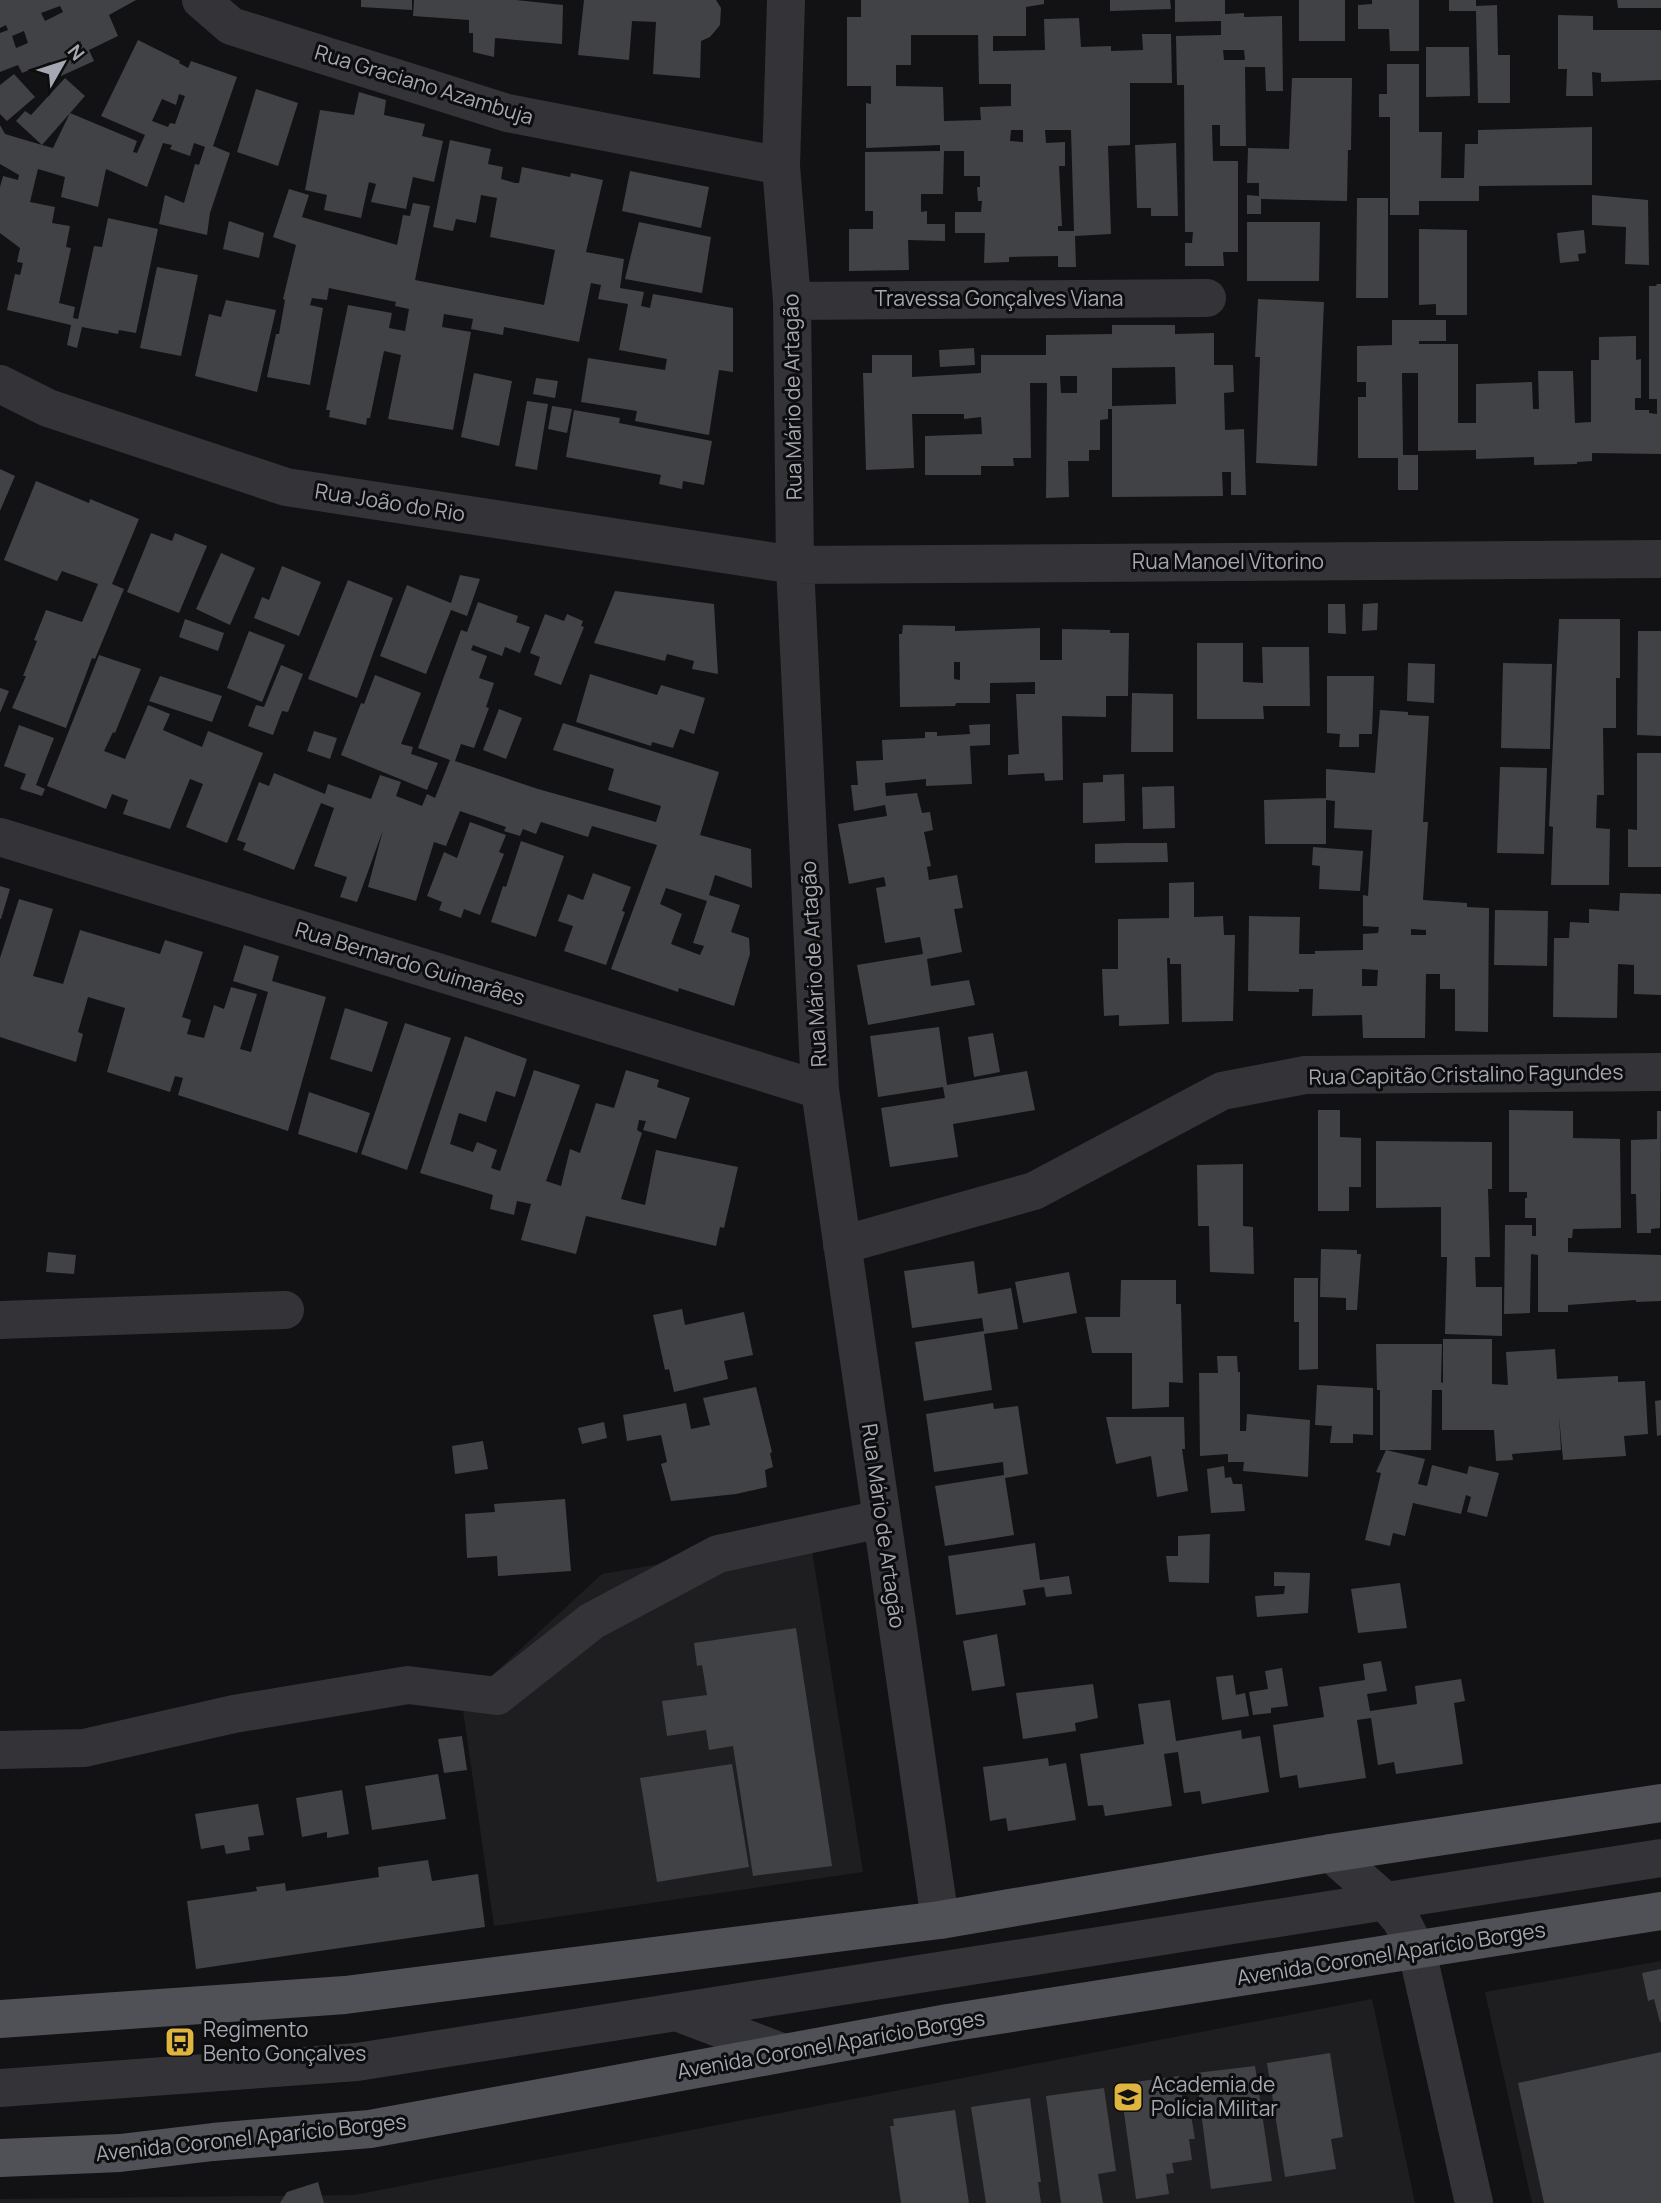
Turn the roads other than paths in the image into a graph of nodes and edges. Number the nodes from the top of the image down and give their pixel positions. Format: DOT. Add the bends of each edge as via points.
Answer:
graph roads {
  1 [pos="201,0"];
  2 [pos="786,0"];
  3 [pos="781,166"];
  4 [pos="1207,298"];
  5 [pos="792,300"];
  6 [pos="0,384"];
  7 [pos="1661,559"];
  8 [pos="795,565"];
  9 [pos="0,837"];
  10 [pos="1661,1072"];
  11 [pos="820,1090"];
  12 [pos="842,1245"];
  13 [pos="285,1310"];
  14 [pos="0,1320"];
  15 [pos="881,1519"];
  16 [pos="0,1750"];
  17 [pos="1661,1803"];
  18 [pos="1331,1853"];
  19 [pos="1661,1858"];
  20 [pos="1384,1900"];
  21 [pos="1661,1911"];
  22 [pos="940,1920"];
  23 [pos="1417,1951"];
  24 [pos="677,2012"];
  25 [pos="0,2019"];
  26 [pos="785,2053"];
  27 [pos="0,2088"];
  28 [pos="0,2158"];
  29 [pos="1474,2203"];
  1 -- 3 [label="street, Rua Graciano Azambuja" via="230,26 507,113"];
  2 -- 3 [label="street, Rua Mário de Artagão"];
  3 -- 5 [label="street, Rua Mário de Artagão"];
  4 -- 5 [label="street, Travessa Gonçalves Viana"];
  5 -- 8 [label="street, Rua Mário de Artagão"];
  6 -- 8 [label="street, Rua João do Rio" via="48,408 286,487"];
  7 -- 8 [label="street, Rua Manoel Vitorino"];
  8 -- 11 [label="street, Rua Mário de Artagão"];
  9 -- 11 [label="street, Rua Bernardo Guimarães"];
  10 -- 12 [label="street, Rua Capitão Cristalino Fagundes" via="1305,1075 1222,1091 1034,1191"];
  11 -- 12 [label="street, Rua Mário de Artagão"];
  12 -- 15 [label="street, Rua Mário de Artagão"];
  13 -- 14 [label="street"];
  15 -- 16 [label="street" via="718,1554 592,1621 497,1696 408,1685 234,1714 85,1748"];
  15 -- 22 [label="street, Rua Mário de Artagão"];
  17 -- 18 [label="main road"];
  18 -- 20 [label="street"];
  18 -- 22 [label="main road"];
  19 -- 20 [label="street"];
  20 -- 23 [label="street"];
  20 -- 24 [label="street"];
  21 -- 23 [label="main road, Avenida Coronel Aparício Borges"];
  22 -- 25 [label="main road" via="345,1995"];
  23 -- 26 [label="main road, Avenida Coronel Aparício Borges" via="948,2023"];
  23 -- 29 [label="street"];
  24 -- 26 [label="street"];
  24 -- 27 [label="street" via="357,2062"];
  26 -- 28 [label="main road, Avenida Coronel Aparício Borges" via="370,2129 120,2153"];
}
